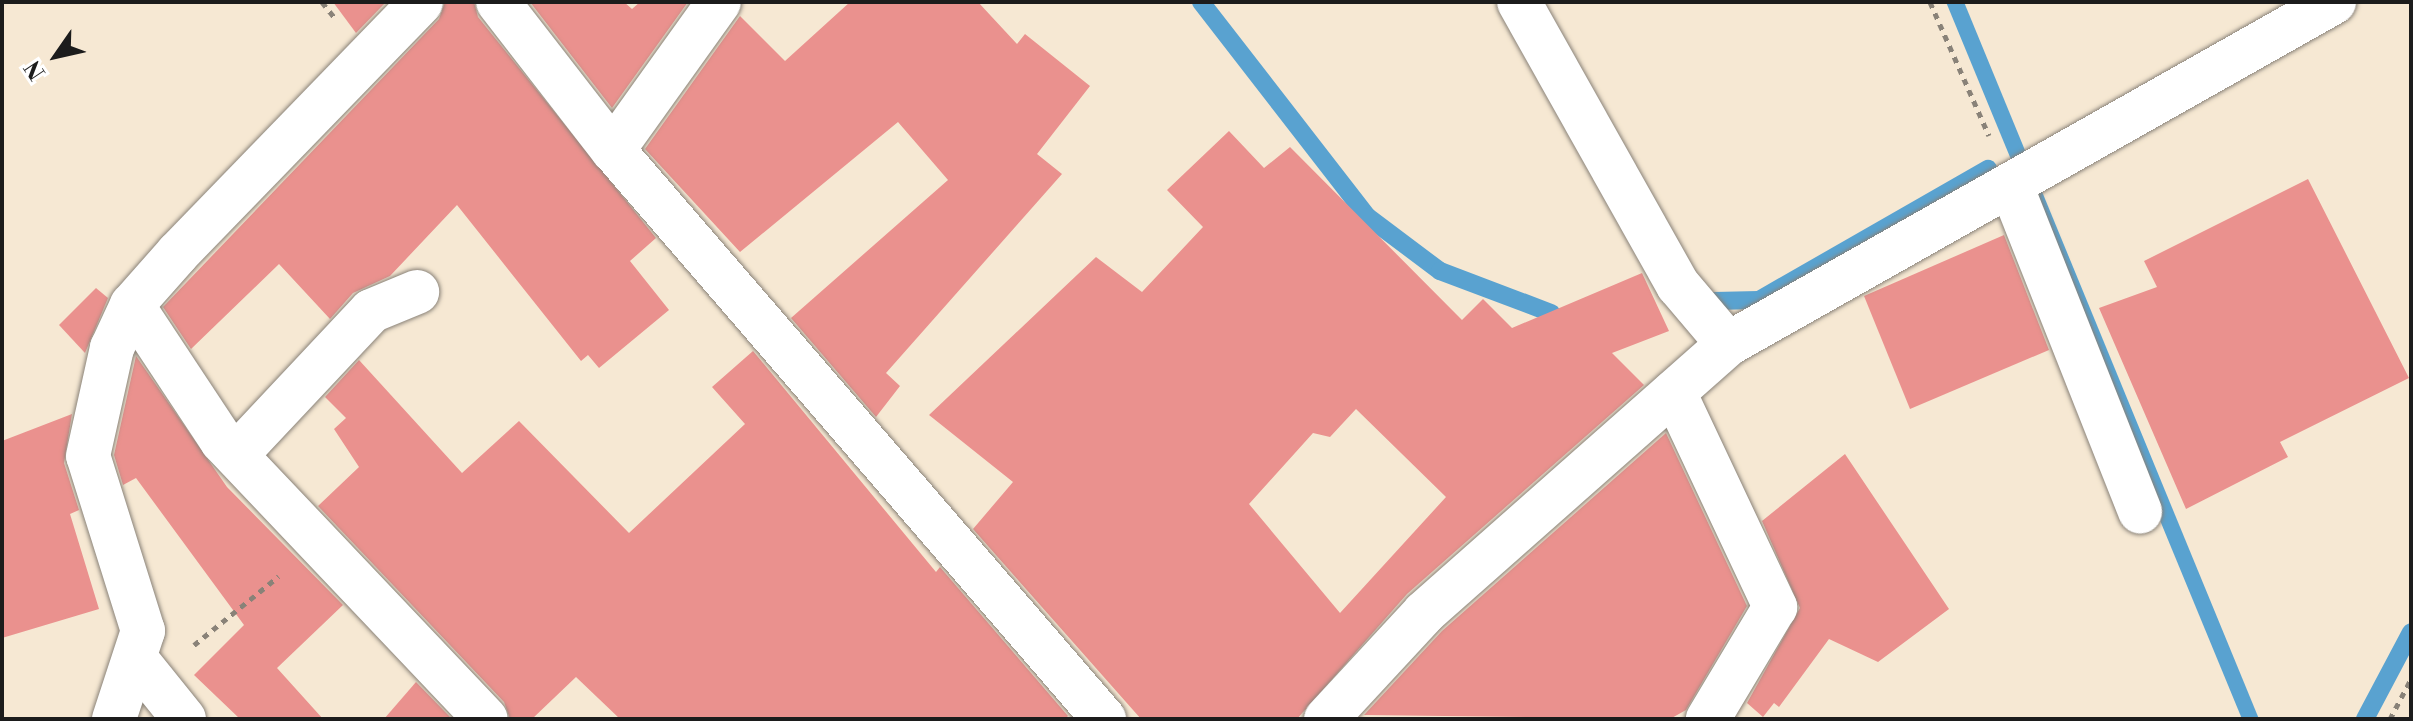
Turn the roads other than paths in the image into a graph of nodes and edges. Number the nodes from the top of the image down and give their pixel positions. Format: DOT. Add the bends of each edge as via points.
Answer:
graph roads {
  1 [pos="421,2"];
  2 [pos="498,2"];
  3 [pos="719,2"];
  4 [pos="1519,2"];
  5 [pos="2334,2"];
  6 [pos="613,150"];
  7 [pos="2026,180"];
  8 [pos="417,292"];
  9 [pos="132,305"];
  10 [pos="1728,344"];
  11 [pos="1674,392"];
  12 [pos="236,455"];
  13 [pos="2140,512"];
  14 [pos="135,658"];
  15 [pos="114,719"];
  16 [pos="184,719"];
  17 [pos="486,719"];
  18 [pos="1104,719"];
  19 [pos="1326,719"];
  20 [pos="1708,719"];
  1 -- 9 [label="street"];
  2 -- 6 [label="street"];
  3 -- 6 [label="street"];
  4 -- 10 [label="street" via="1678,285"];
  5 -- 7 [label="street"];
  6 -- 18 [label="street"];
  7 -- 10 [label="street"];
  7 -- 13 [label="street"];
  8 -- 12 [label="street" via="371,311"];
  9 -- 12 [label="street" via="192,402"];
  9 -- 14 [label="street" via="94,405 88,456 143,631"];
  10 -- 11 [label="street"];
  11 -- 19 [label="street" via="1424,613"];
  11 -- 20 [label="street" via="1775,607"];
  12 -- 17 [label="street"];
  14 -- 15 [label="street"];
  14 -- 16 [label="street"];
}
